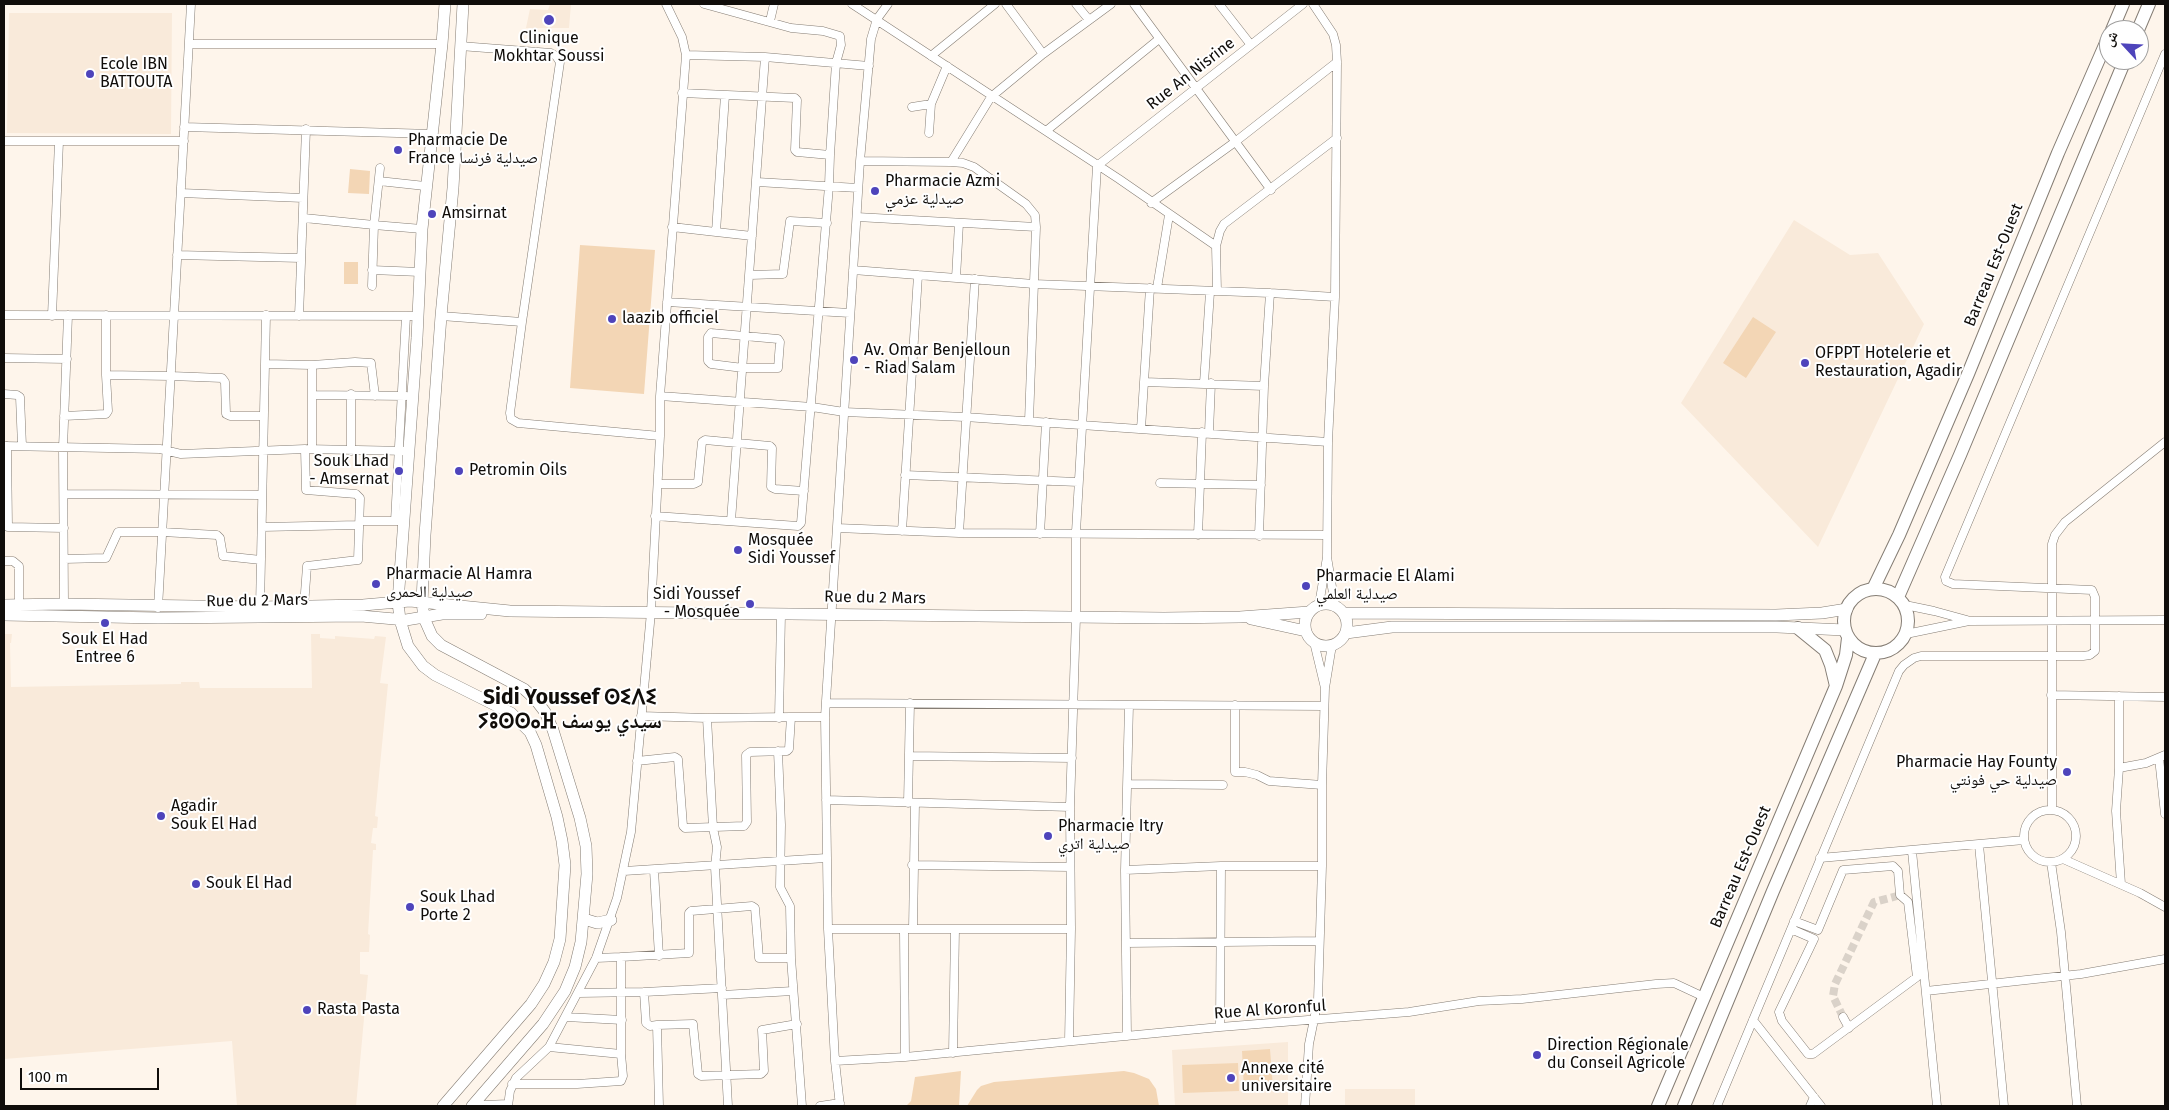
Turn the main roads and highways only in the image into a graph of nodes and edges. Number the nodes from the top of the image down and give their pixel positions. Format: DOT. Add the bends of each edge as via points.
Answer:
graph roads {
  1 [pos="2123,4"];
  2 [pos="2149,4"];
  3 [pos="2116,20"];
  4 [pos="2142,20"];
  5 [pos="2099,59"];
  6 [pos="2121,70"];
  7 [pos="1873,589"];
  8 [pos="1901,601"];
  9 [pos="1798,628"];
  10 [pos="1847,634"];
  11 [pos="1875,654"];
  12 [pos="1836,686"];
  13 [pos="1658,1106"];
  14 [pos="1684,1106"];
  1 -- 3 [label="main road"];
  2 -- 4 [label="main road"];
  5 -- 7 [label="main road, Barreau Est-Ouest"];
  6 -- 8 [label="main road"];
  7 -- 8 [label="main road" via="1890,592"];
  7 -- 10 [label="main road" via="1858,595 1846,609"];
  8 -- 11 [label="main road" via="1909,625 1906,634 1894,649"];
  9 -- 12 [label="main road" via="1824,650"];
  10 -- 11 [label="main road" via="1860,650"];
  10 -- 12 [label="main road, Barreau Est-Ouest" via="1846,655"];
  11 -- 14 [label="main road"];
  12 -- 13 [label="main road, Barreau Est-Ouest"];
}
